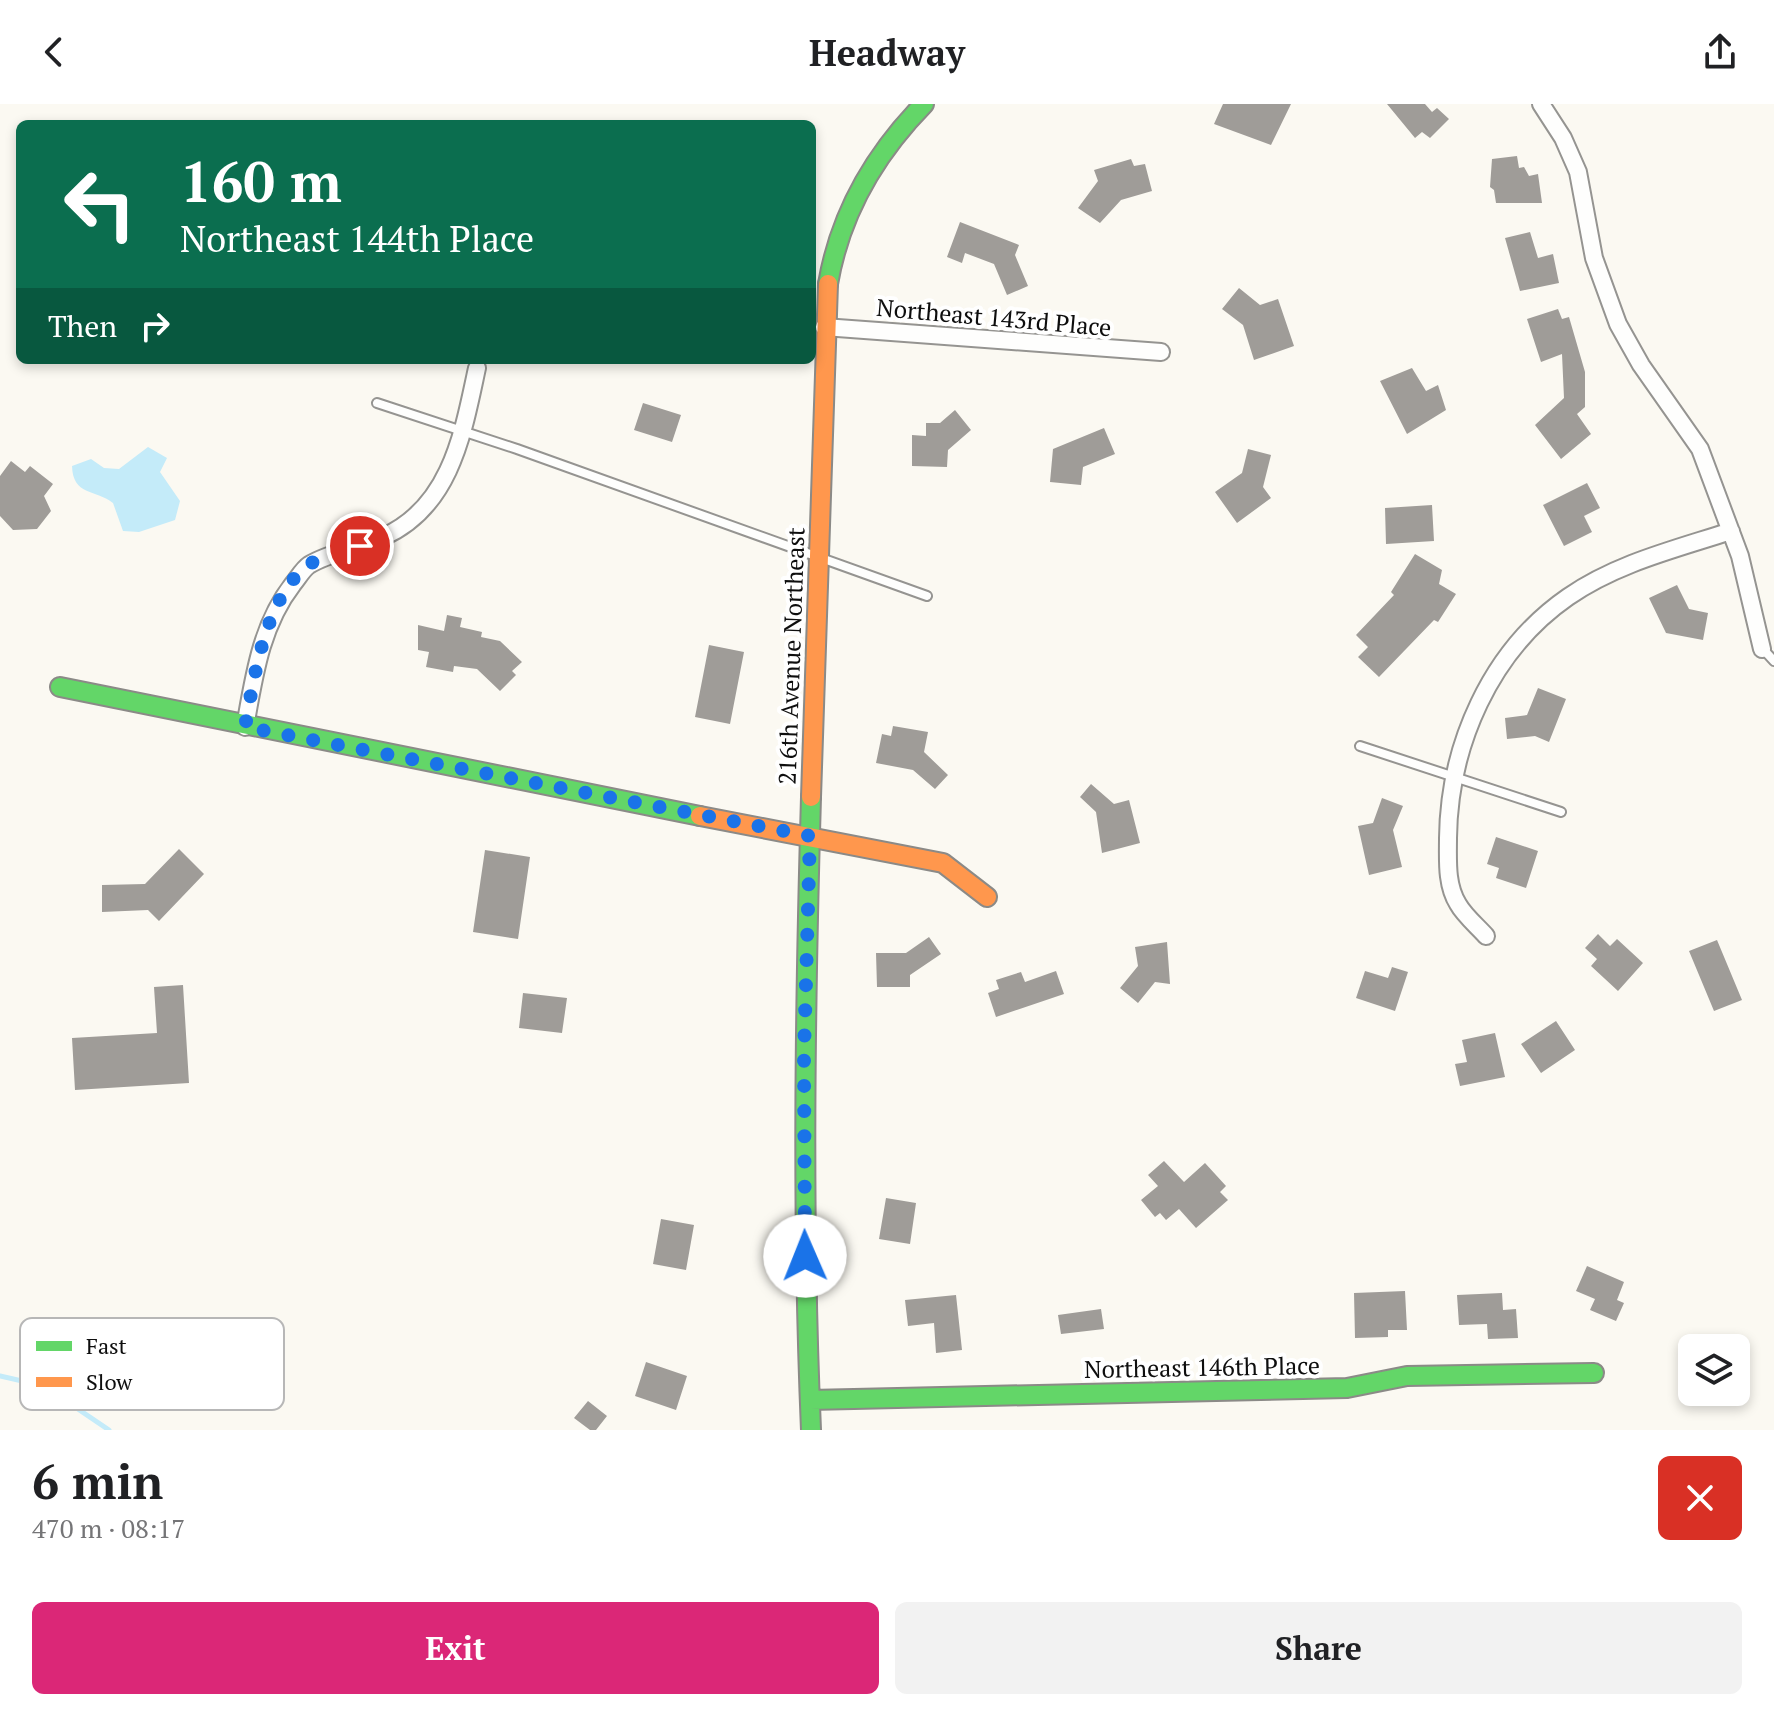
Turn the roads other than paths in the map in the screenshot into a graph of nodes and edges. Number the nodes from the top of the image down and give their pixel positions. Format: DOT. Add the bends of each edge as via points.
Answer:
graph roads {
  1 [pos="924,104"];
  2 [pos="1541,104"];
  3 [pos="824,327"];
  4 [pos="1161,352"];
  5 [pos="477,368"];
  6 [pos="377,403"];
  7 [pos="464,430"];
  8 [pos="1731,531"];
  9 [pos="818,555"];
  10 [pos="927,596"];
  11 [pos="1768,655"];
  12 [pos="60,687"];
  13 [pos="245,727"];
  14 [pos="1360,746"];
  15 [pos="1453,776"];
  16 [pos="1561,812"];
  17 [pos="810,836"];
  18 [pos="987,897"];
  19 [pos="1486,936"];
  20 [pos="1594,1373"];
  21 [pos="810,1400"];
  22 [pos="811,1430"];
  1 -- 3 [label="street, 216th Avenue Northeast" via="885,147 853,199 828,277"];
  2 -- 8 [label="street" via="1578,172 1594,258 1618,324 1700,449"];
  3 -- 4 [label="street, Northeast 143rd Place"];
  3 -- 9 [label="street, 216th Avenue Northeast"];
  5 -- 7 [label="street"];
  6 -- 7 [label="lane"];
  7 -- 9 [label="lane"];
  7 -- 13 [label="street" via="449,474 422,511 386,536 307,566 277,605 257,660"];
  8 -- 11 [label="street"];
  8 -- 15 [label="street" via="1620,567 1567,598 1508,654 1467,726"];
  9 -- 10 [label="lane"];
  9 -- 17 [label="street, 216th Avenue Northeast"];
  12 -- 13 [label="street"];
  13 -- 17 [label="street"];
  14 -- 15 [label="lane"];
  15 -- 16 [label="lane"];
  15 -- 19 [label="street" via="1447,873 1457,904"];
  17 -- 18 [label="street" via="943,863"];
  17 -- 21 [label="street, 216th Avenue Northeast" via="803,1132"];
  20 -- 21 [label="street, Northeast 146th Place" via="1407,1376 1347,1388"];
  21 -- 22 [label="street, 216th Avenue Northeast"];
}
